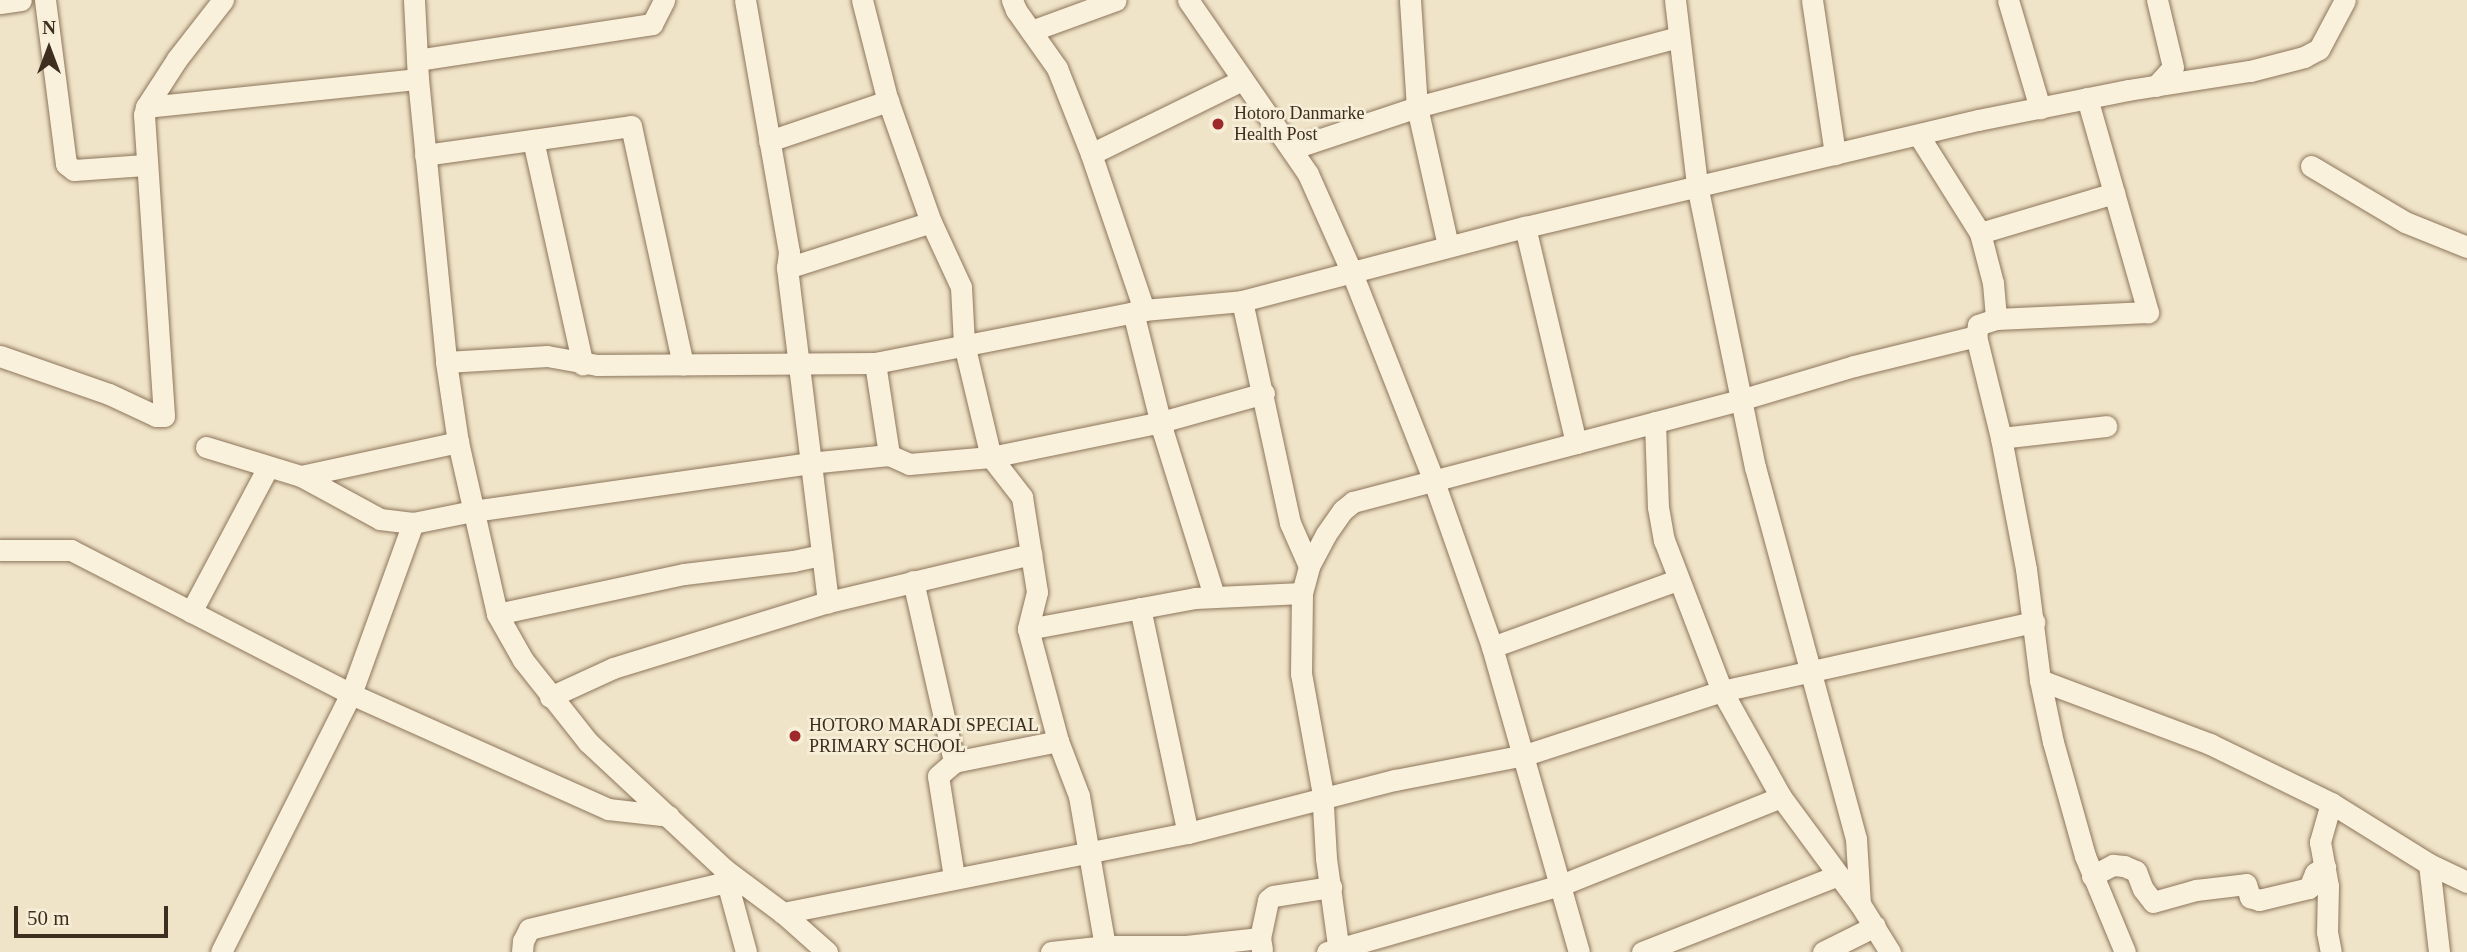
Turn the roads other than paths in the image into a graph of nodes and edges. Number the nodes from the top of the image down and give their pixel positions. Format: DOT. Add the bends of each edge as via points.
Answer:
graph roads {
  1 [pos="22,0"];
  2 [pos="45,0"];
  3 [pos="223,0"];
  4 [pos="414,0"];
  5 [pos="664,0"];
  6 [pos="745,0"];
  7 [pos="862,0"];
  8 [pos="1012,0"];
  9 [pos="1116,0"];
  10 [pos="1188,0"];
  11 [pos="1675,0"];
  12 [pos="1812,0"];
  13 [pos="2008,0"];
  14 [pos="2157,0"];
  15 [pos="2345,0"];
  16 [pos="1412,1"];
  17 [pos="0,3"];
  18 [pos="1031,31"];
  19 [pos="1678,37"];
  20 [pos="417,70"];
  21 [pos="1242,80"];
  22 [pos="2156,86"];
  23 [pos="2087,99"];
  24 [pos="888,101"];
  25 [pos="146,107"];
  26 [pos="1417,107"];
  27 [pos="2040,108"];
  28 [pos="1919,136"];
  29 [pos="533,140"];
  30 [pos="769,141"];
  31 [pos="1291,149"];
  32 [pos="1091,154"];
  33 [pos="1835,154"];
  34 [pos="425,155"];
  35 [pos="145,165"];
  36 [pos="2311,166"];
  37 [pos="1697,185"];
  38 [pos="2114,193"];
  39 [pos="931,222"];
  40 [pos="1525,227"];
  41 [pos="1980,233"];
  42 [pos="1448,246"];
  43 [pos="2467,247"];
  44 [pos="787,268"];
  45 [pos="1352,273"];
  46 [pos="1242,301"];
  47 [pos="1139,311"];
  48 [pos="1996,319"];
  49 [pos="1976,336"];
  50 [pos="964,344"];
  51 [pos="0,356"];
  52 [pos="446,362"];
  53 [pos="875,363"];
  54 [pos="683,364"];
  55 [pos="800,364"];
  56 [pos="583,365"];
  57 [pos="1264,393"];
  58 [pos="1741,400"];
  59 [pos="1161,422"];
  60 [pos="1655,422"];
  61 [pos="2106,426"];
  62 [pos="2001,438"];
  63 [pos="458,442"];
  64 [pos="1576,443"];
  65 [pos="206,447"];
  66 [pos="890,455"];
  67 [pos="990,457"];
  68 [pos="809,463"];
  69 [pos="268,467"];
  70 [pos="301,476"];
  71 [pos="1433,478"];
  72 [pos="473,511"];
  73 [pos="413,523"];
  74 [pos="0,550"];
  75 [pos="1031,554"];
  76 [pos="822,555"];
  77 [pos="1310,566"];
  78 [pos="1676,580"];
  79 [pos="913,581"];
  80 [pos="1302,593"];
  81 [pos="1214,596"];
  82 [pos="828,602"];
  83 [pos="1140,608"];
  84 [pos="191,612"];
  85 [pos="497,614"];
  86 [pos="2034,622"];
  87 [pos="1028,629"];
  88 [pos="1492,647"];
  89 [pos="1810,670"];
  90 [pos="2040,680"];
  91 [pos="1722,691"];
  92 [pos="351,694"];
  93 [pos="550,697"];
  94 [pos="1058,741"];
  95 [pos="1525,755"];
  96 [pos="954,762"];
  97 [pos="1781,797"];
  98 [pos="1322,800"];
  99 [pos="2331,803"];
  100 [pos="668,816"];
  101 [pos="1188,833"];
  102 [pos="1091,853"];
  103 [pos="2429,864"];
  104 [pos="2325,867"];
  105 [pos="726,875"];
  106 [pos="1838,876"];
  107 [pos="2092,876"];
  108 [pos="954,877"];
  109 [pos="2467,882"];
  110 [pos="1562,885"];
  111 [pos="1331,887"];
  112 [pos="1860,904"];
  113 [pos="783,913"];
  114 [pos="1875,926"];
  115 [pos="1261,945"];
  116 [pos="1106,949"];
  117 [pos="1186,949"];
  118 [pos="1334,951"];
  119 [pos="221,952"];
  120 [pos="523,952"];
  121 [pos="746,952"];
  122 [pos="827,952"];
  123 [pos="1051,952"];
  124 [pos="1579,952"];
  125 [pos="1642,952"];
  126 [pos="1823,952"];
  127 [pos="1890,952"];
  128 [pos="2125,952"];
  129 [pos="2331,952"];
  130 [pos="2439,952"];
  1 -- 17 [label="street"];
  2 -- 35 [label="street" via="66,164 74,170"];
  3 -- 25 [label="street"];
  4 -- 20 [label="street"];
  5 -- 20 [label="street" via="652,24"];
  6 -- 30 [label="street"];
  7 -- 24 [label="street"];
  8 -- 18 [label="street"];
  9 -- 18 [label="street"];
  10 -- 21 [label="street"];
  11 -- 19 [label="street"];
  12 -- 33 [label="street"];
  13 -- 27 [label="street"];
  14 -- 22 [label="street" via="2173,67"];
  15 -- 22 [label="street" via="2319,49 2304,57"];
  16 -- 26 [label="street"];
  18 -- 32 [label="street" via="1057,68"];
  19 -- 26 [label="street"];
  19 -- 37 [label="street"];
  20 -- 25 [label="street"];
  20 -- 34 [label="street"];
  21 -- 31 [label="street"];
  21 -- 32 [label="street"];
  22 -- 23 [label="street"];
  23 -- 27 [label="street"];
  23 -- 38 [label="street"];
  24 -- 30 [label="street"];
  24 -- 39 [label="street"];
  25 -- 35 [label="street"];
  26 -- 31 [label="street"];
  26 -- 42 [label="street"];
  27 -- 28 [label="street"];
  28 -- 33 [label="street"];
  28 -- 41 [label="street"];
  29 -- 34 [label="street"];
  29 -- 54 [label="street" via="631,126"];
  29 -- 56 [label="street"];
  30 -- 44 [label="street" via="789,252"];
  31 -- 45 [label="street" via="1308,174"];
  32 -- 47 [label="street"];
  33 -- 37 [label="street"];
  34 -- 52 [label="street"];
  35 -- 51 [label="street" via="164,416"];
  36 -- 43 [label="street" via="2405,222"];
  37 -- 40 [label="street"];
  37 -- 58 [label="street"];
  38 -- 41 [label="street"];
  38 -- 48 [label="street" via="2148,312"];
  39 -- 44 [label="street"];
  39 -- 50 [label="street" via="961,288"];
  40 -- 42 [label="street"];
  40 -- 64 [label="street"];
  41 -- 48 [label="street" via="1993,283"];
  42 -- 45 [label="street"];
  44 -- 55 [label="street"];
  45 -- 46 [label="street"];
  45 -- 71 [label="street"];
  46 -- 47 [label="street"];
  46 -- 57 [label="street"];
  47 -- 50 [label="street"];
  47 -- 59 [label="street"];
  48 -- 49 [label="street" via="1978,325"];
  49 -- 58 [label="street"];
  49 -- 62 [label="street"];
  50 -- 53 [label="street"];
  50 -- 67 [label="street"];
  52 -- 56 [label="street" via="547,356"];
  52 -- 63 [label="street"];
  53 -- 55 [label="street"];
  53 -- 66 [label="street"];
  54 -- 55 [label="street"];
  54 -- 56 [label="street"];
  55 -- 68 [label="street"];
  57 -- 59 [label="street"];
  57 -- 77 [label="street" via="1290,523"];
  58 -- 60 [label="street"];
  58 -- 89 [label="street"];
  59 -- 67 [label="street"];
  59 -- 81 [label="street"];
  60 -- 64 [label="street"];
  60 -- 78 [label="street" via="1658,507"];
  61 -- 62 [label="street"];
  62 -- 86 [label="street"];
  63 -- 70 [label="street"];
  63 -- 72 [label="street"];
  64 -- 71 [label="street"];
  65 -- 69 [label="street"];
  66 -- 67 [label="street" via="909,464"];
  66 -- 68 [label="street"];
  67 -- 75 [label="street" via="1022,497"];
  68 -- 72 [label="street"];
  68 -- 76 [label="street"];
  69 -- 70 [label="street"];
  69 -- 84 [label="street"];
  70 -- 73 [label="street" via="380,519"];
  71 -- 77 [label="street" via="1347,505"];
  71 -- 88 [label="street"];
  72 -- 73 [label="street"];
  72 -- 85 [label="street"];
  73 -- 92 [label="street"];
  74 -- 84 [label="street" via="71,550"];
  75 -- 79 [label="street"];
  75 -- 87 [label="street" via="1037,592"];
  76 -- 82 [label="street"];
  76 -- 85 [label="street" via="684,574"];
  77 -- 80 [label="street"];
  78 -- 88 [label="street"];
  78 -- 91 [label="street"];
  79 -- 82 [label="street"];
  79 -- 96 [label="street"];
  80 -- 81 [label="street"];
  80 -- 98 [label="street" via="1301,674"];
  81 -- 83 [label="street"];
  82 -- 93 [label="street" via="613,668"];
  83 -- 87 [label="street"];
  83 -- 101 [label="street"];
  84 -- 92 [label="street"];
  85 -- 93 [label="street"];
  86 -- 89 [label="street"];
  86 -- 90 [label="street"];
  87 -- 94 [label="street"];
  88 -- 95 [label="street"];
  89 -- 91 [label="street"];
  89 -- 112 [label="street" via="1856,839"];
  90 -- 99 [label="street" via="2210,744"];
  90 -- 107 [label="street"];
  91 -- 95 [label="street"];
  91 -- 97 [label="street"];
  92 -- 100 [label="street" via="608,809"];
  92 -- 119 [label="street"];
  93 -- 100 [label="street" via="588,742"];
  94 -- 96 [label="street"];
  94 -- 102 [label="street" via="1079,796"];
  95 -- 98 [label="street" via="1395,780"];
  95 -- 110 [label="street"];
  96 -- 108 [label="street" via="938,776"];
  97 -- 106 [label="street"];
  97 -- 110 [label="street"];
  98 -- 101 [label="street"];
  98 -- 111 [label="street"];
  99 -- 103 [label="street"];
  99 -- 104 [label="street" via="2320,842"];
  100 -- 105 [label="street"];
  101 -- 102 [label="street"];
  102 -- 108 [label="street"];
  102 -- 116 [label="street"];
  103 -- 109 [label="street"];
  103 -- 130 [label="street"];
  104 -- 107 [label="street" via="2315,873 2309,888 2259,900 2250,897 2246,884 2196,890 2154,902 2136,872 2124,866 2113,865"];
  104 -- 129 [label="street"];
  105 -- 113 [label="street"];
  105 -- 120 [label="street" via="529,929"];
  105 -- 121 [label="street"];
  106 -- 112 [label="street"];
  106 -- 125 [label="street"];
  107 -- 128 [label="street"];
  108 -- 113 [label="street"];
  110 -- 118 [label="street"];
  110 -- 124 [label="street"];
  111 -- 115 [label="street" via="1273,896 1264,908"];
  111 -- 118 [label="street"];
  112 -- 114 [label="street"];
  113 -- 122 [label="street"];
  114 -- 126 [label="street"];
  114 -- 127 [label="street"];
  115 -- 117 [label="street"];
  116 -- 117 [label="street"];
  116 -- 123 [label="street"];
}
